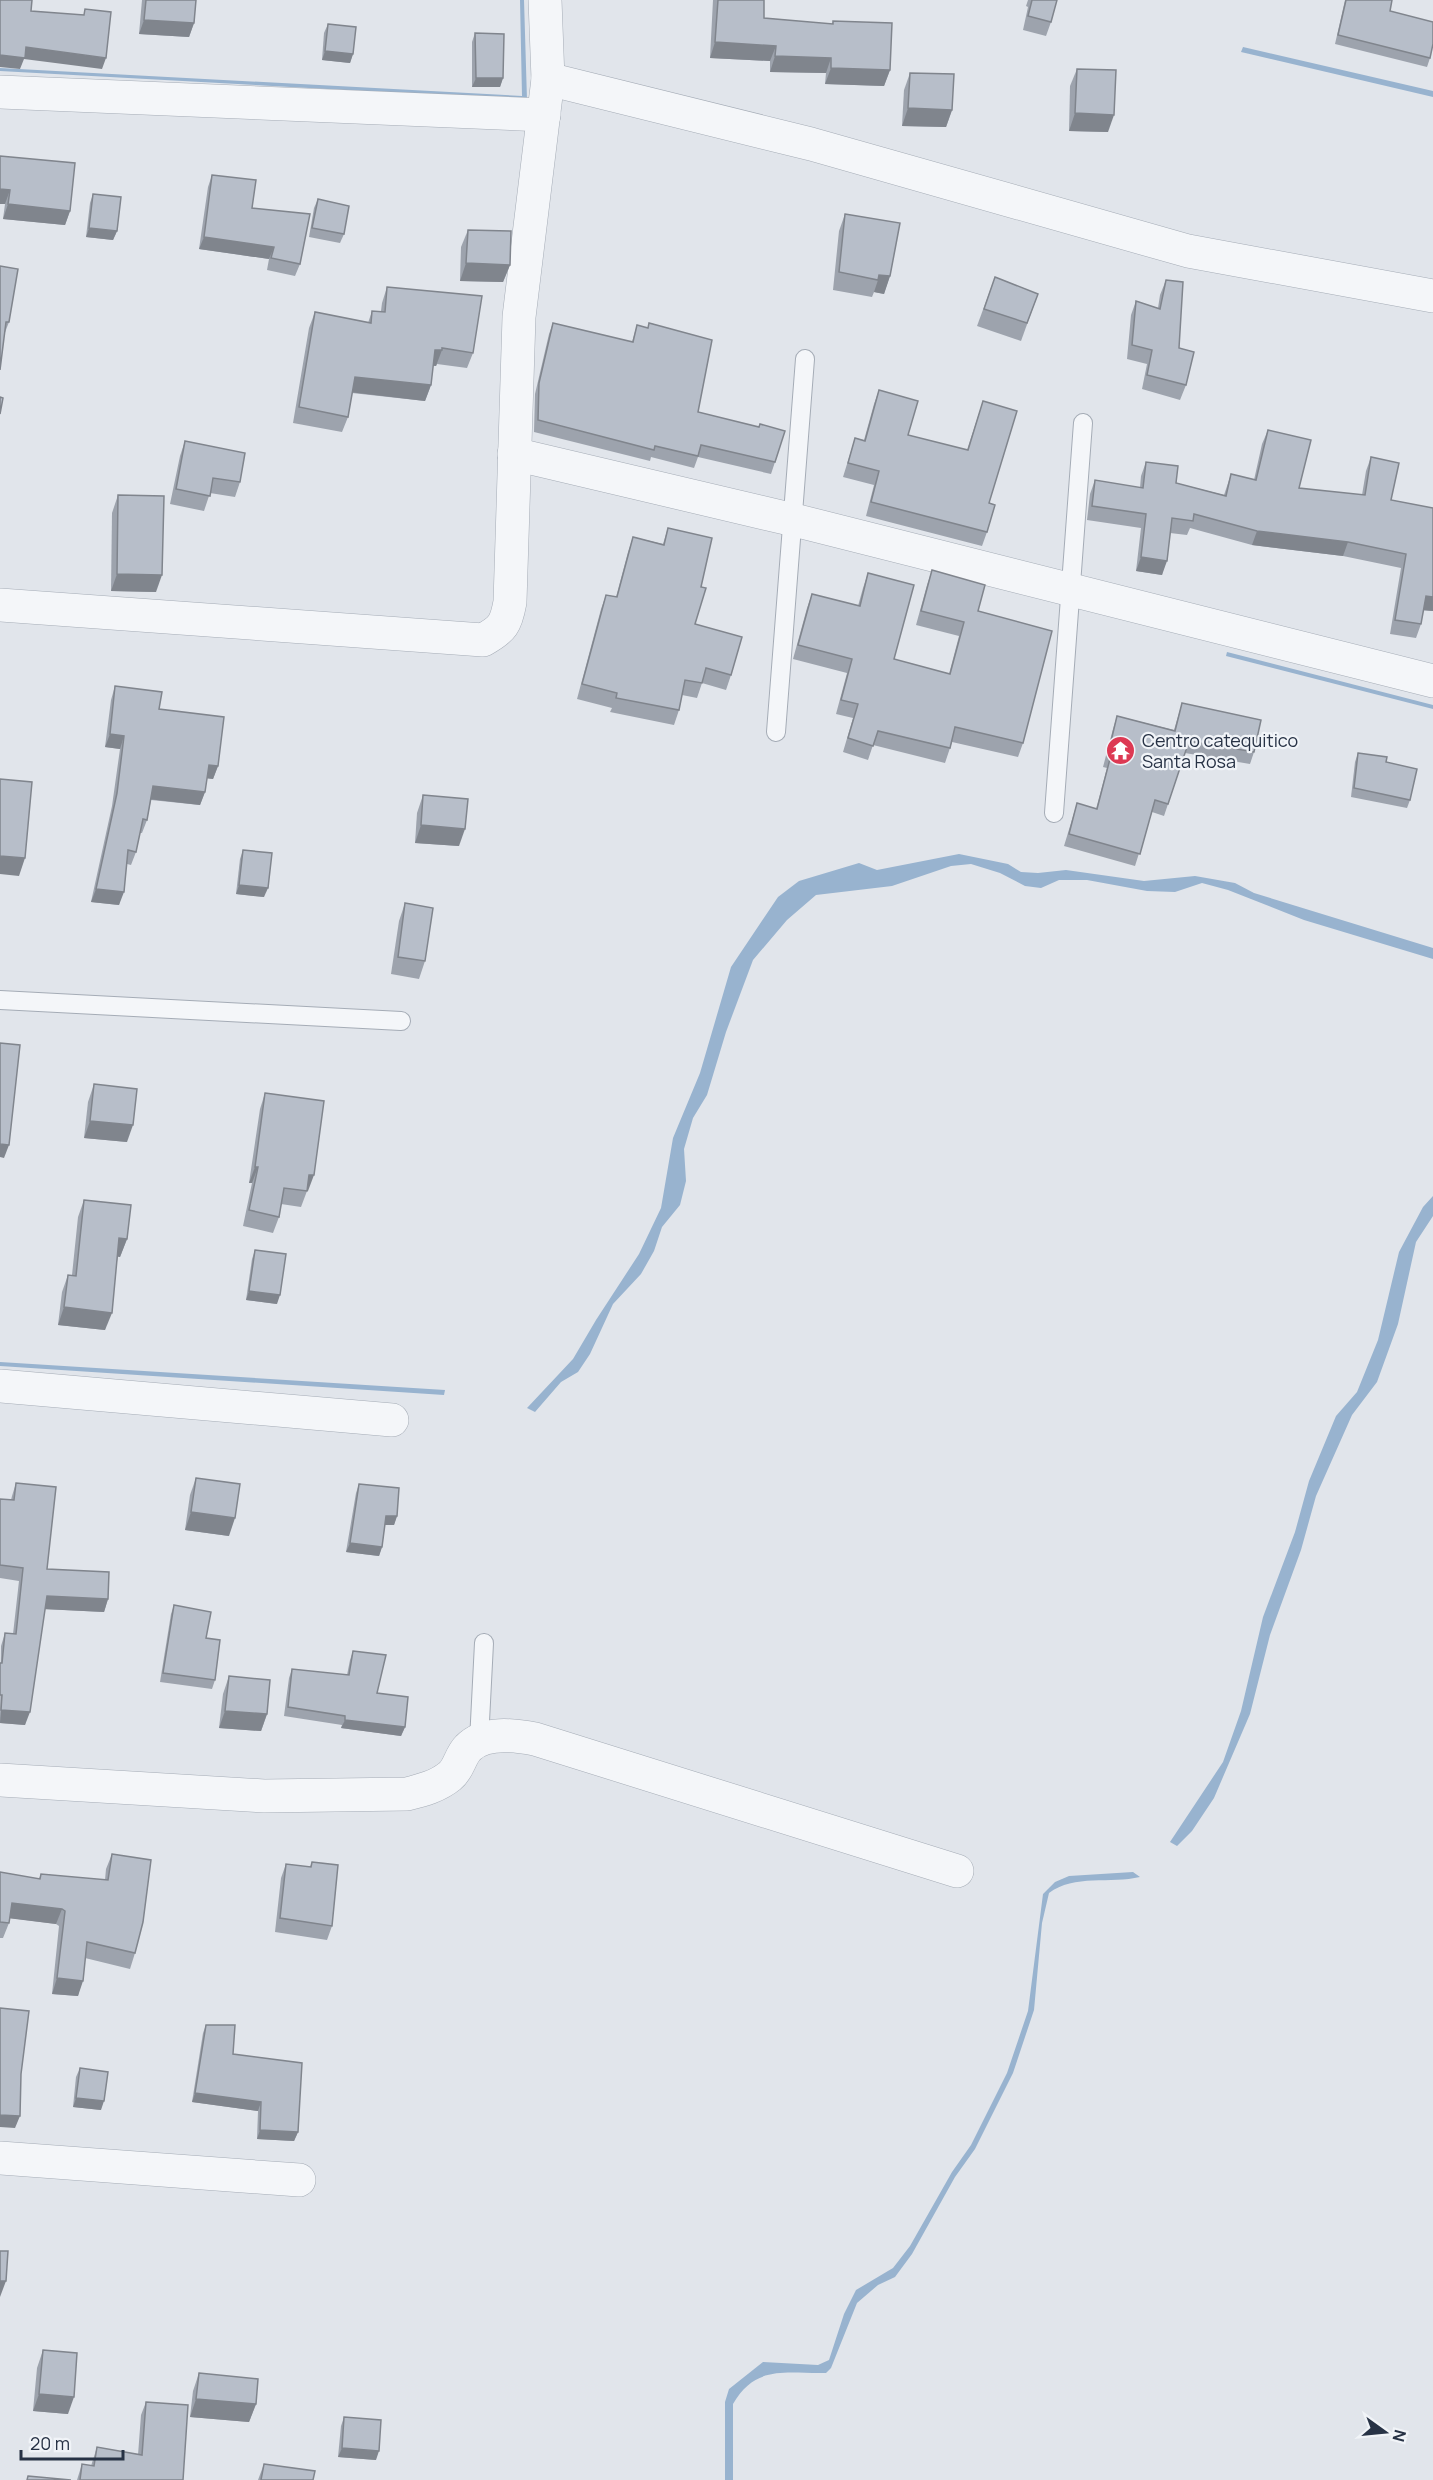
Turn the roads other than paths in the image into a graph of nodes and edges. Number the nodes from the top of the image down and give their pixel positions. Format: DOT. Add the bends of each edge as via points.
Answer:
graph roads {
  1 [pos="545,0"];
  2 [pos="548,79"];
  3 [pos="0,92"];
  4 [pos="544,115"];
  5 [pos="1433,296"];
  6 [pos="805,359"];
  7 [pos="1083,423"];
  8 [pos="514,454"];
  9 [pos="794,520"];
  10 [pos="1071,590"];
  11 [pos="0,605"];
  12 [pos="1433,681"];
  13 [pos="776,732"];
  14 [pos="1054,813"];
  15 [pos="0,1000"];
  16 [pos="400,1021"];
  17 [pos="0,1386"];
  18 [pos="392,1420"];
  19 [pos="484,1642"];
  20 [pos="478,1741"];
  21 [pos="0,1780"];
  22 [pos="957,1871"];
  23 [pos="0,2158"];
  24 [pos="299,2180"];
  1 -- 2 [label="street"];
  2 -- 4 [label="street"];
  2 -- 5 [label="street" via="811,144 1188,251"];
  3 -- 4 [label="street"];
  4 -- 8 [label="street" via="519,316"];
  6 -- 9 [label="lane"];
  7 -- 10 [label="lane"];
  8 -- 9 [label="street"];
  8 -- 11 [label="street" via="510,602 506,622 483,640"];
  9 -- 10 [label="street"];
  9 -- 13 [label="lane"];
  10 -- 12 [label="street"];
  10 -- 14 [label="lane"];
  15 -- 16 [label="lane"];
  17 -- 18 [label="street"];
  19 -- 20 [label="lane"];
  20 -- 21 [label="street" via="466,1749 452,1775 407,1794 264,1796"];
  20 -- 22 [label="street" via="500,1736 535,1739"];
  23 -- 24 [label="street"];
}
